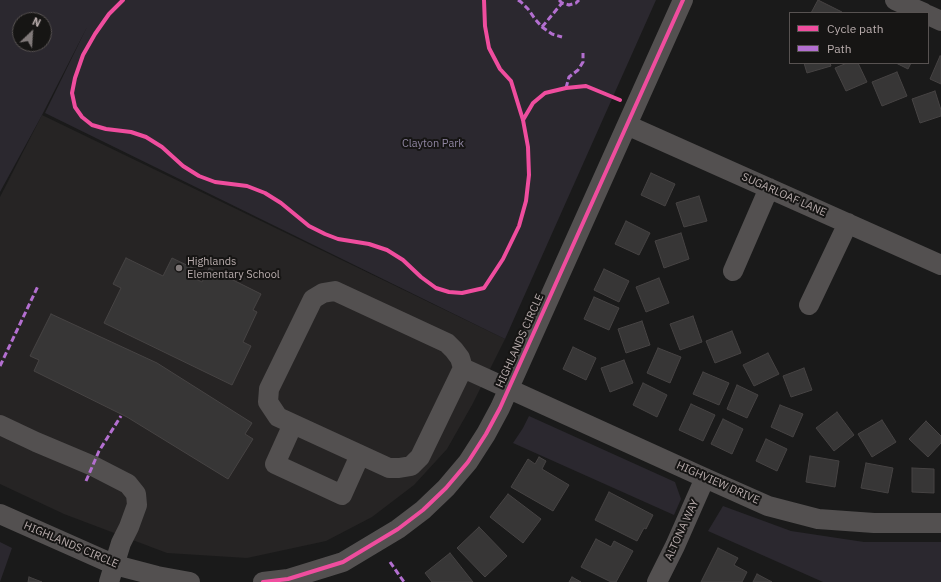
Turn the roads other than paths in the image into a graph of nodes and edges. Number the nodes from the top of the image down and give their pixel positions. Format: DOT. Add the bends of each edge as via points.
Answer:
graph roads {
  1 [pos="683,0"];
  2 [pos="895,0"];
  3 [pos="922,12"];
  4 [pos="929,15"];
  5 [pos="941,20"];
  6 [pos="628,125"];
  7 [pos="769,188"];
  8 [pos="848,223"];
  9 [pos="941,265"];
  10 [pos="733,271"];
  11 [pos="809,305"];
  12 [pos="463,368"];
  13 [pos="508,388"];
  14 [pos="293,424"];
  15 [pos="0,425"];
  16 [pos="360,455"];
  17 [pos="705,478"];
  18 [pos="0,514"];
  19 [pos="941,523"];
  20 [pos="112,574"];
  21 [pos="190,582"];
  22 [pos="262,582"];
  23 [pos="657,582"];
  1 -- 6 [label="street, HIGHLANDS CIRCLE"];
  2 -- 3 [label="street"];
  4 -- 5 [label="street"];
  6 -- 7 [label="street, SUGARLOAF LANE"];
  6 -- 13 [label="street, HIGHLANDS CIRCLE"];
  7 -- 8 [label="street, SUGARLOAF LANE"];
  7 -- 10 [label="street"];
  8 -- 9 [label="street, SUGARLOAF LANE"];
  8 -- 11 [label="street"];
  12 -- 13 [label="street, HIGHVIEW DRIVE"];
  12 -- 14 [label="street" via="460,358 447,344 335,291 323,293 313,299 269,389 268,402 278,417"];
  12 -- 16 [label="street" via="420,457 411,466 389,468"];
  13 -- 17 [label="street, HIGHVIEW DRIVE"];
  13 -- 22 [label="street, HIGHLANDS CIRCLE" via="486,434 468,462 423,510 398,529 343,562 288,579"];
  14 -- 16 [label="street"];
  14 -- 16 [label="street" via="275,464 342,495"];
  15 -- 20 [label="street" via="93,466 128,484 136,494 137,505 121,543"];
  17 -- 19 [label="street, HIGHVIEW DRIVE" via="768,506 818,519 874,523"];
  17 -- 23 [label="street, ALTONA WAY"];
  18 -- 20 [label="street, HIGHLANDS CIRCLE"];
  20 -- 21 [label="street, HIGHLANDS CIRCLE" via="157,576"];
}
